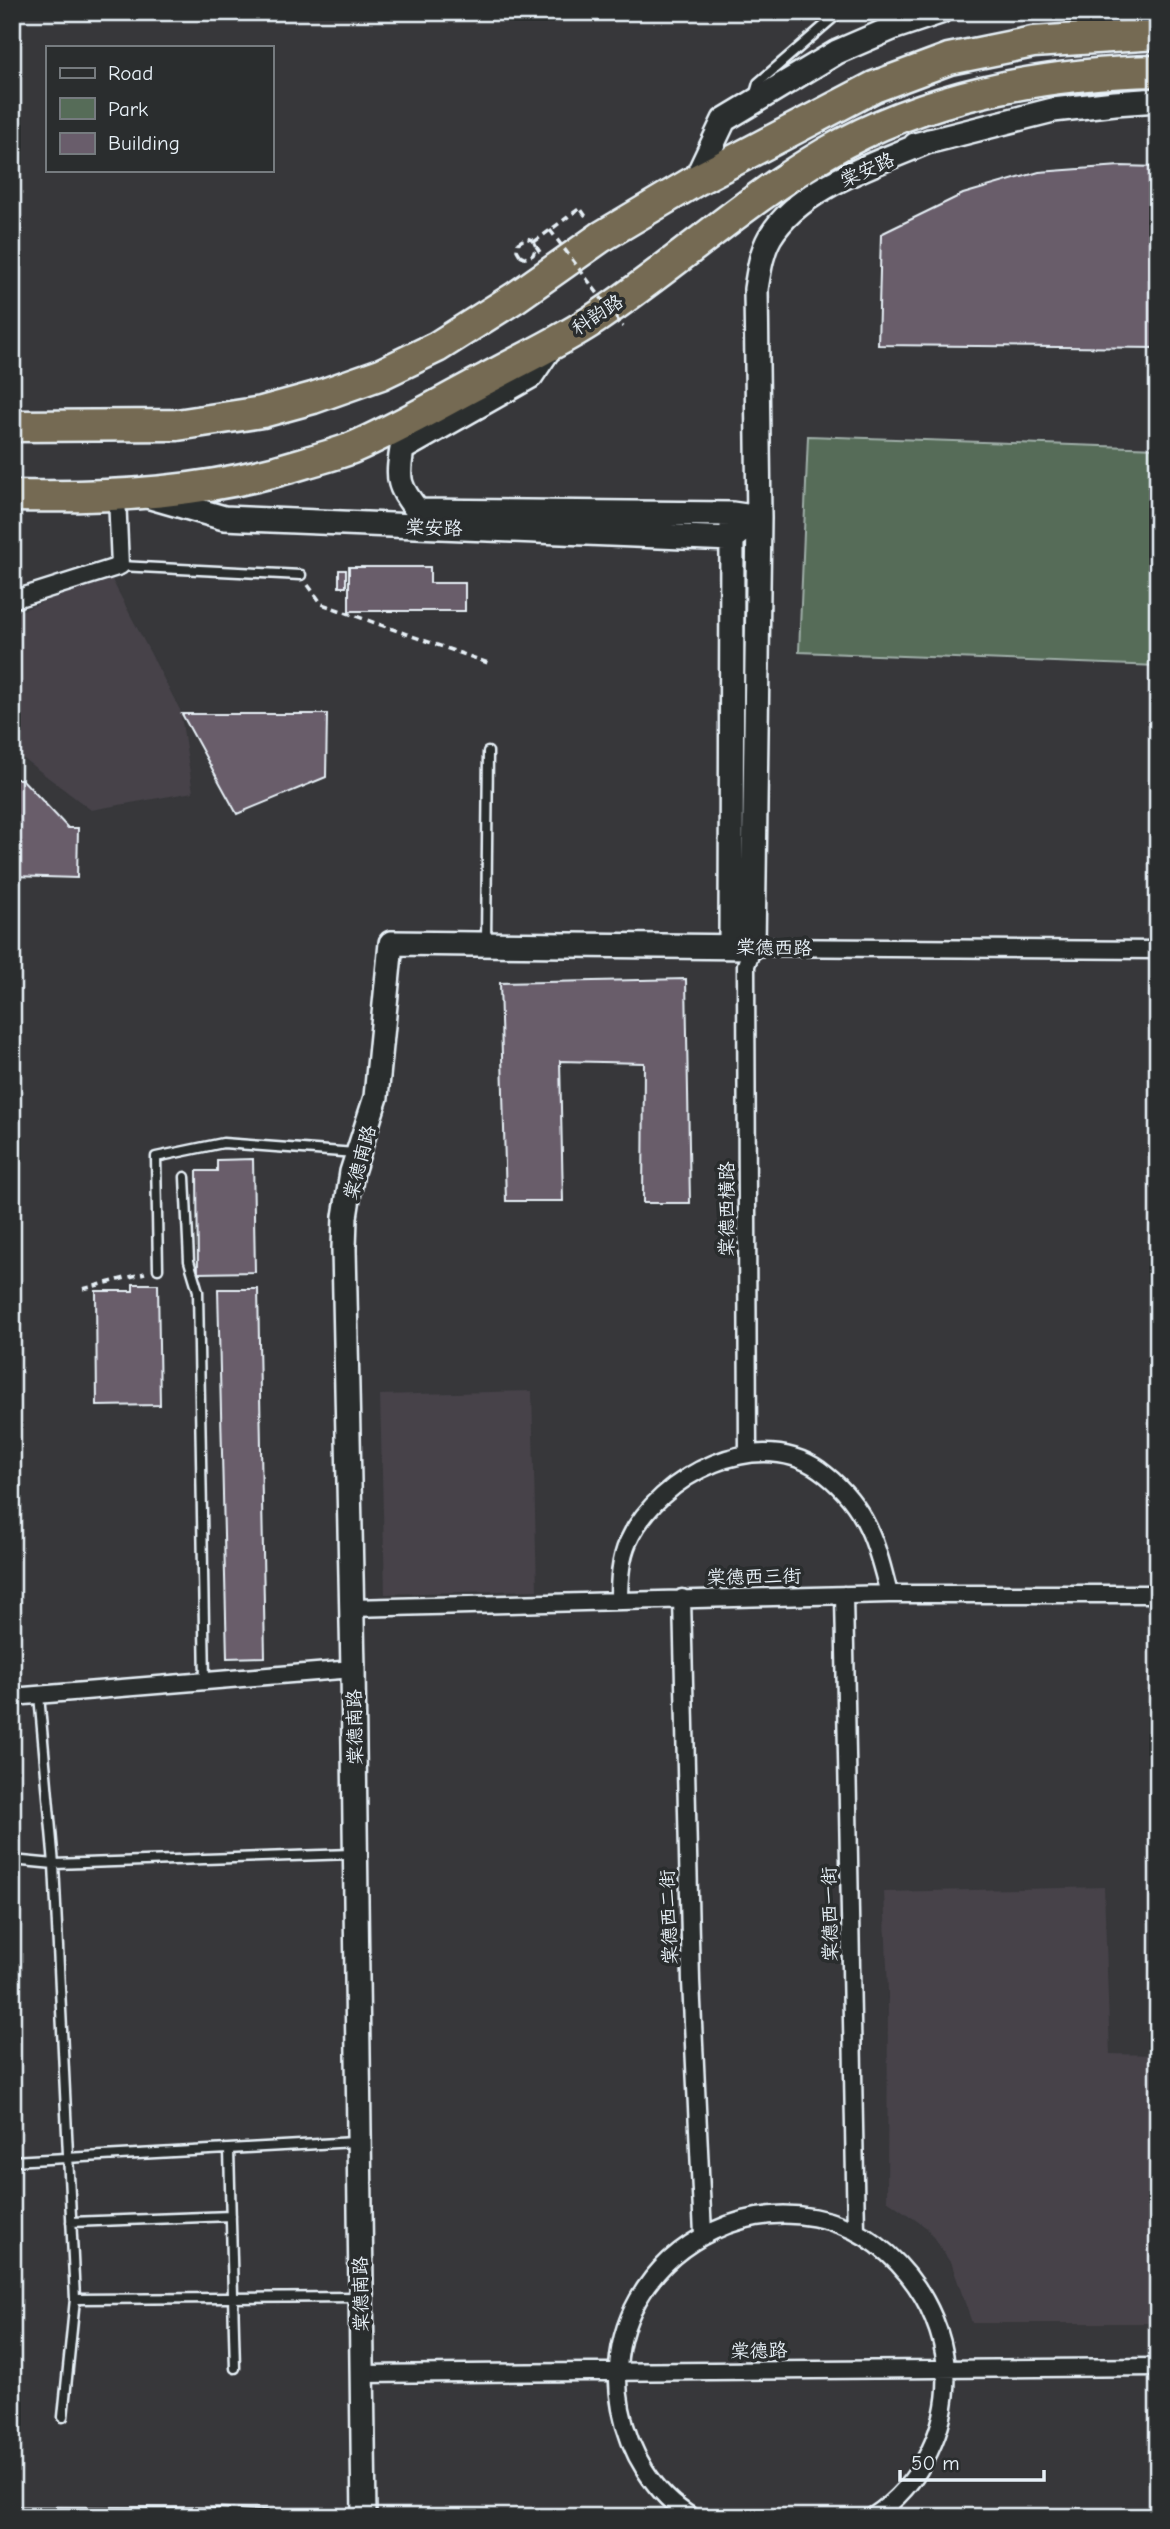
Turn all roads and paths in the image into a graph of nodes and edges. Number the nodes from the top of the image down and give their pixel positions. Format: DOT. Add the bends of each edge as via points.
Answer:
graph roads {
  1 [pos="839,12"];
  2 [pos="940,12"];
  3 [pos="1158,34"];
  4 [pos="1158,71"];
  5 [pos="1158,100"];
  6 [pos="752,103"];
  7 [pos="929,141"];
  8 [pos="695,181"];
  9 [pos="768,191"];
  10 [pos="580,208"];
  11 [pos="550,230"];
  12 [pos="532,240"];
  13 [pos="622,327"];
  14 [pos="554,342"];
  15 [pos="12,426"];
  16 [pos="129,495"];
  17 [pos="12,496"];
  18 [pos="732,514"];
  19 [pos="759,518"];
  20 [pos="732,539"];
  21 [pos="120,566"];
  22 [pos="301,575"];
  23 [pos="12,600"];
  24 [pos="488,663"];
  25 [pos="488,752"];
  26 [pos="391,943"];
  27 [pos="486,944"];
  28 [pos="1158,950"];
  29 [pos="743,952"];
  30 [pos="358,1153"];
  31 [pos="185,1177"];
  32 [pos="158,1269"];
  33 [pos="83,1289"];
  34 [pos="748,1454"];
  35 [pos="889,1594"];
  36 [pos="1158,1594"];
  37 [pos="844,1595"];
  38 [pos="682,1598"];
  39 [pos="619,1600"];
  40 [pos="352,1608"];
  41 [pos="353,1669"];
  42 [pos="205,1681"];
  43 [pos="39,1695"];
  44 [pos="12,1697"];
  45 [pos="355,1854"];
  46 [pos="12,1860"];
  47 [pos="54,1864"];
  48 [pos="358,2142"];
  49 [pos="229,2150"];
  50 [pos="68,2158"];
  51 [pos="12,2161"];
  52 [pos="231,2216"];
  53 [pos="71,2222"];
  54 [pos="856,2232"];
  55 [pos="703,2234"];
  56 [pos="360,2297"];
  57 [pos="233,2298"];
  58 [pos="75,2299"];
  59 [pos="1158,2367"];
  60 [pos="235,2368"];
  61 [pos="946,2369"];
  62 [pos="618,2372"];
  63 [pos="361,2374"];
  64 [pos="64,2417"];
  65 [pos="12,2512"];
  66 [pos="299,2517"];
  67 [pos="362,2517"];
  68 [pos="692,2517"];
  69 [pos="872,2517"];
  1 -- 6 [label="lane" via="758,83"];
  2 -- 6 [label="street" via="837,52"];
  3 -- 8 [label="highway" via="1033,42 949,59 874,88"];
  4 -- 9 [label="highway, 科韵路" via="1029,82 950,101 892,121 827,152"];
  5 -- 7 [label="street" via="1053,110"];
  6 -- 8 [label="street" via="724,120"];
  7 -- 9 [label="street"];
  7 -- 19 [label="street, 棠安路" via="814,193 789,212 770,238 756,289"];
  8 -- 15 [label="highway" via="601,237 468,328 381,374 262,412 206,422"];
  9 -- 14 [label="highway, 科韵路" via="595,319"];
  10 -- 11 [label="path"];
  11 -- 12 [label="path, bridge" via="534,242 533,256 520,255 518,243"];
  11 -- 13 [label="path, bridge"];
  14 -- 16 [label="highway, 科韵路" via="350,449 230,483"];
  14 -- 18 [label="street, 棠安路" via="531,376 402,449 398,473 402,491 418,511"];
  16 -- 17 [label="highway, 科韵路"];
  16 -- 20 [label="street, 棠安路" via="224,518"];
  16 -- 21 [label="street"];
  18 -- 19 [label="street, 棠安路"];
  18 -- 20 [label="street"];
  19 -- 20 [label="street"];
  19 -- 29 [label="street, 棠安路"];
  20 -- 29 [label="street"];
  21 -- 22 [label="lane"];
  21 -- 23 [label="street"];
  22 -- 24 [label="path" via="322,604"];
  25 -- 27 [label="lane"];
  26 -- 27 [label="street, 棠德西路"];
  26 -- 30 [label="street, 棠德南路" via="376,1097"];
  27 -- 29 [label="street, 棠德西路"];
  28 -- 29 [label="street, 棠德西路"];
  29 -- 34 [label="street, 棠德西横路"];
  30 -- 32 [label="lane" via="223,1143 156,1157"];
  30 -- 40 [label="street, 棠德南路" via="345,1217 344,1249"];
  31 -- 42 [label="lane" via="189,1261 198,1292"];
  32 -- 33 [label="path"];
  34 -- 35 [label="street" via="786,1454 824,1473 839,1487 870,1528"];
  34 -- 39 [label="street" via="724,1460 663,1495 628,1542"];
  35 -- 36 [label="street, 棠德西三街"];
  35 -- 37 [label="street, 棠德西三街"];
  37 -- 38 [label="street, 棠德西三街"];
  37 -- 54 [label="street, 棠德西一街"];
  38 -- 39 [label="street, 棠德西三街"];
  38 -- 55 [label="street, 棠德西二街" via="691,1981"];
  39 -- 40 [label="street, 棠德西三街"];
  40 -- 41 [label="street, 棠德南路"];
  41 -- 42 [label="street"];
  41 -- 45 [label="street, 棠德南路"];
  42 -- 43 [label="street"];
  43 -- 44 [label="street"];
  43 -- 47 [label="lane"];
  45 -- 47 [label="lane"];
  45 -- 48 [label="street, 棠德南路"];
  46 -- 47 [label="lane"];
  47 -- 50 [label="lane"];
  48 -- 49 [label="lane"];
  48 -- 56 [label="street, 棠德南路"];
  49 -- 50 [label="lane"];
  49 -- 52 [label="lane"];
  50 -- 51 [label="lane"];
  50 -- 53 [label="lane"];
  52 -- 53 [label="lane"];
  52 -- 57 [label="lane"];
  53 -- 58 [label="lane"];
  54 -- 55 [label="street" via="806,2216 779,2214 727,2223"];
  54 -- 61 [label="street" via="880,2247 918,2287 941,2338"];
  55 -- 62 [label="street" via="680,2249 644,2290 622,2340"];
  56 -- 57 [label="lane"];
  56 -- 63 [label="street, 棠德南路"];
  57 -- 58 [label="lane"];
  57 -- 60 [label="lane"];
  58 -- 64 [label="lane"];
  59 -- 61 [label="street, 棠德路"];
  61 -- 62 [label="street, 棠德路"];
  61 -- 69 [label="street" via="941,2421 932,2447 901,2493"];
  62 -- 63 [label="street, 棠德路"];
  62 -- 68 [label="street" via="623,2423 633,2449 664,2494"];
  63 -- 67 [label="street, 棠德南路"];
  65 -- 66 [label="lane"];
}
